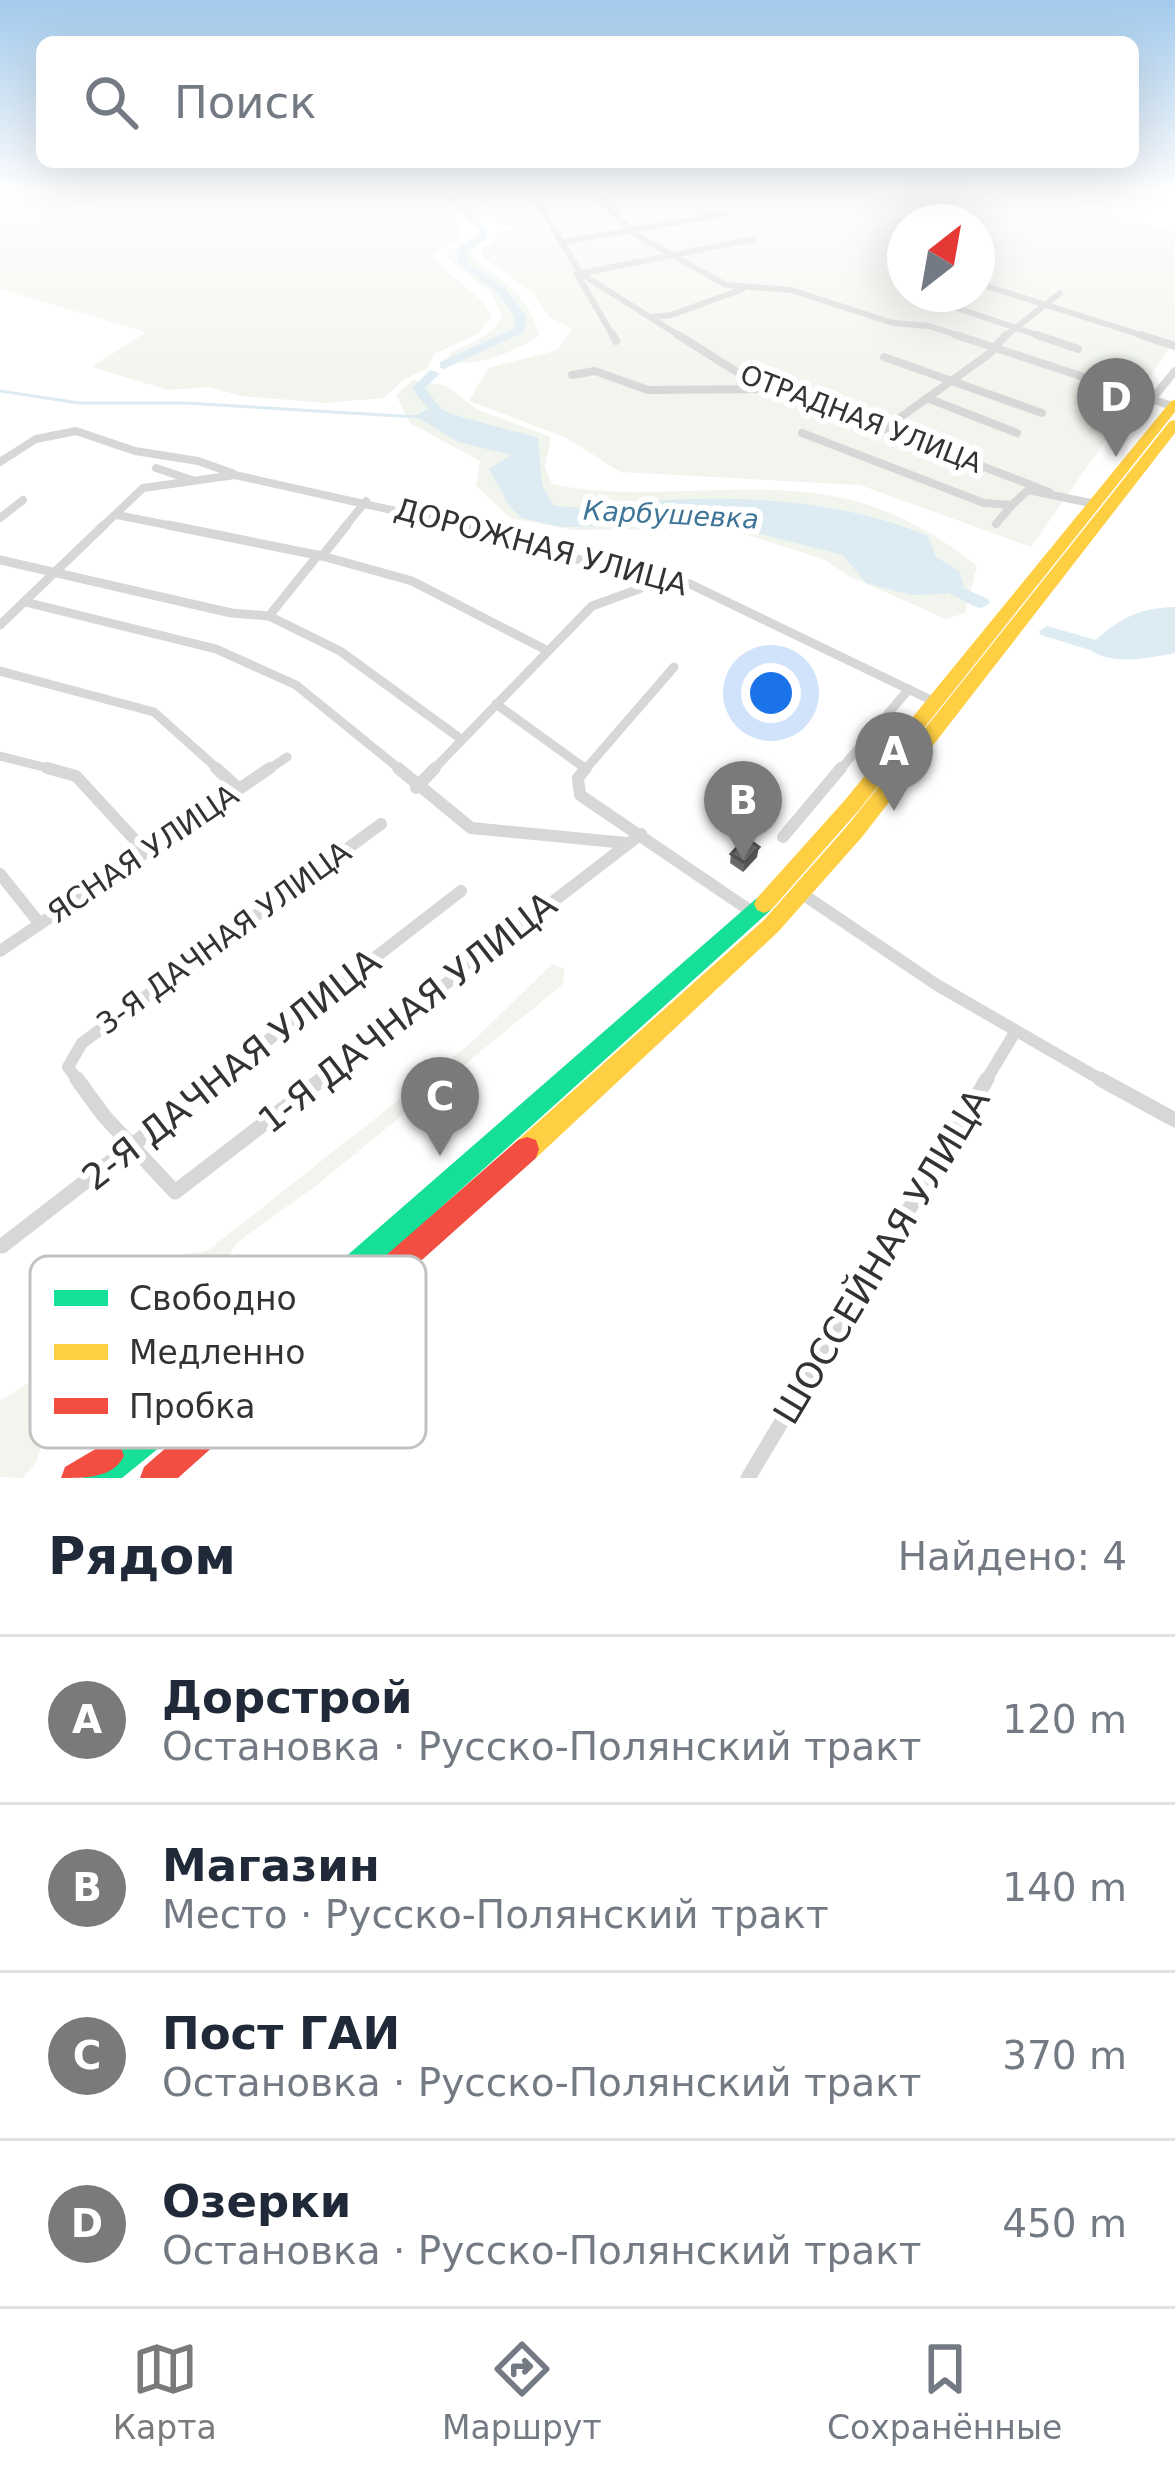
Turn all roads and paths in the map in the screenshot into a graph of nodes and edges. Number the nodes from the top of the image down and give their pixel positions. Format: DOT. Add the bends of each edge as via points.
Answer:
graph roads {
  1 [pos="571,257"];
  2 [pos="664,257"];
  3 [pos="671,257"];
  4 [pos="580,273"];
  5 [pos="746,288"];
  6 [pos="995,289"];
  7 [pos="1060,292"];
  8 [pos="1043,305"];
  9 [pos="969,312"];
  10 [pos="650,317"];
  11 [pos="1018,328"];
  12 [pos="616,341"];
  13 [pos="1175,346"];
  14 [pos="992,348"];
  15 [pos="1078,349"];
  16 [pos="884,357"];
  17 [pos="1175,371"];
  18 [pos="572,375"];
  19 [pos="947,383"];
  20 [pos="778,390"];
  21 [pos="927,398"];
  22 [pos="1154,398"];
  23 [pos="1175,411"];
  24 [pos="1042,413"];
  25 [pos="884,429"];
  26 [pos="802,433"];
  27 [pos="1017,434"];
  28 [pos="0,462"];
  29 [pos="155,468"];
  30 [pos="235,475"];
  31 [pos="196,481"];
  32 [pos="1049,492"];
  33 [pos="23,500"];
  34 [pos="366,501"];
  35 [pos="1095,504"];
  36 [pos="1012,505"];
  37 [pos="117,515"];
  38 [pos="0,518"];
  39 [pos="996,524"];
  40 [pos="320,556"];
  41 [pos="0,560"];
  42 [pos="55,570"];
  43 [pos="657,577"];
  44 [pos="25,602"];
  45 [pos="269,616"];
  46 [pos="0,625"];
  47 [pos="548,651"];
  48 [pos="674,667"];
  49 [pos="0,671"];
  50 [pos="909,689"];
  51 [pos="935,702"];
  52 [pos="496,704"];
  53 [pos="461,739"];
  54 [pos="0,756"];
  55 [pos="287,757"];
  56 [pos="586,769"];
  57 [pos="416,788"];
  58 [pos="239,789"];
  59 [pos="380,824"];
  60 [pos="640,834"];
  61 [pos="783,837"];
  62 [pos="626,843"];
  63 [pos="146,853"];
  64 [pos="0,874"];
  65 [pos="460,891"];
  66 [pos="801,893"];
  67 [pos="754,914"];
  68 [pos="40,924"];
  69 [pos="0,951"];
  70 [pos="1014,1034"];
  71 [pos="1175,1120"];
  72 [pos="131,1147"];
  73 [pos="2,1246"];
  74 [pos="366,1256"];
  75 [pos="406,1256"];
  76 [pos="121,1448"];
  77 [pos="136,1448"];
  78 [pos="189,1448"];
  79 [pos="76,1478"];
  80 [pos="98,1478"];
  81 [pos="158,1478"];
  82 [pos="748,1478"];
  1 -- 4 [label="street, ОТРАДНАЯ УЛИЦА"];
  2 -- 4 [label="street"];
  3 -- 5 [label="street"];
  4 -- 10 [label="street, ОТРАДНАЯ УЛИЦА"];
  4 -- 12 [label="street"];
  5 -- 10 [label="street"];
  5 -- 14 [label="street" via="791,290"];
  6 -- 8 [label="street"];
  7 -- 8 [label="street"];
  8 -- 11 [label="street"];
  8 -- 13 [label="street"];
  9 -- 11 [label="street"];
  10 -- 20 [label="street, ОТРАДНАЯ УЛИЦА"];
  11 -- 14 [label="street"];
  11 -- 15 [label="street"];
  14 -- 19 [label="street"];
  14 -- 22 [label="street"];
  16 -- 19 [label="street"];
  17 -- 22 [label="street"];
  18 -- 20 [label="street" via="595,370 648,390"];
  19 -- 21 [label="street"];
  19 -- 24 [label="street"];
  20 -- 25 [label="street, ОТРАДНАЯ УЛИЦА"];
  21 -- 25 [label="street"];
  21 -- 27 [label="street"];
  22 -- 23 [label="street"];
  23 -- 35 [label="main road"];
  23 -- 66 [label="main road"];
  25 -- 32 [label="street, ОТРАДНАЯ УЛИЦА"];
  26 -- 36 [label="street" via="984,502"];
  28 -- 30 [label="street" via="44,433 99,435"];
  29 -- 31 [label="street, ДОРОЖНАЯ УЛИЦА"];
  30 -- 31 [label="street, ДОРОЖНАЯ УЛИЦА"];
  30 -- 34 [label="street, ДОРОЖНАЯ УЛИЦА"];
  31 -- 37 [label="street, ДОРОЖНАЯ УЛИЦА" via="142,488"];
  32 -- 35 [label="street, ОТРАДНАЯ УЛИЦА"];
  32 -- 36 [label="street" via="1028,490"];
  33 -- 38 [label="street"];
  34 -- 40 [label="street"];
  34 -- 43 [label="street, ДОРОЖНАЯ УЛИЦА"];
  35 -- 51 [label="main road"];
  36 -- 39 [label="street"];
  37 -- 40 [label="street"];
  37 -- 42 [label="street"];
  40 -- 45 [label="street"];
  40 -- 47 [label="street" via="423,585"];
  41 -- 42 [label="street"];
  42 -- 44 [label="street"];
  42 -- 45 [label="street"];
  43 -- 47 [label="street" via="592,606"];
  43 -- 50 [label="street, ДОРОЖНАЯ УЛИЦА" via="690,584"];
  44 -- 46 [label="street"];
  44 -- 57 [label="street" via="216,649 296,685"];
  45 -- 53 [label="street" via="340,651"];
  47 -- 52 [label="street"];
  48 -- 56 [label="street"];
  49 -- 58 [label="street" via="154,712"];
  50 -- 51 [label="street, ДОРОЖНАЯ УЛИЦА"];
  50 -- 61 [label="street"];
  51 -- 67 [label="main road"];
  52 -- 53 [label="street"];
  52 -- 56 [label="street"];
  53 -- 57 [label="street"];
  54 -- 63 [label="street" via="76,776"];
  55 -- 58 [label="street, ЯСНАЯ УЛИЦА"];
  56 -- 60 [label="street" via="580,795"];
  57 -- 62 [label="street" via="471,828"];
  58 -- 63 [label="street, ЯСНАЯ УЛИЦА"];
  59 -- 72 [label="street, 3-Я ДАЧНАЯ УЛИЦА" via="70,1056 68,1067"];
  60 -- 62 [label="street, 1-Я ДАЧНАЯ УЛИЦА"];
  60 -- 67 [label="street"];
  62 -- 72 [label="street, 1-Я ДАЧНАЯ УЛИЦА" via="176,1192"];
  63 -- 68 [label="street, ЯСНАЯ УЛИЦА"];
  64 -- 68 [label="street"];
  65 -- 72 [label="street, 2-Я ДАЧНАЯ УЛИЦА"];
  66 -- 70 [label="street"];
  66 -- 75 [label="main road"];
  67 -- 74 [label="main road"];
  68 -- 69 [label="street, ЯСНАЯ УЛИЦА"];
  70 -- 71 [label="street"];
  70 -- 82 [label="street, ШОССЕЙНАЯ УЛИЦА"];
  72 -- 73 [label="street, 2-Я ДАЧНАЯ УЛИЦА"];
  76 -- 79 [label="main road"];
  77 -- 80 [label="main road"];
  78 -- 81 [label="main road"];
}
